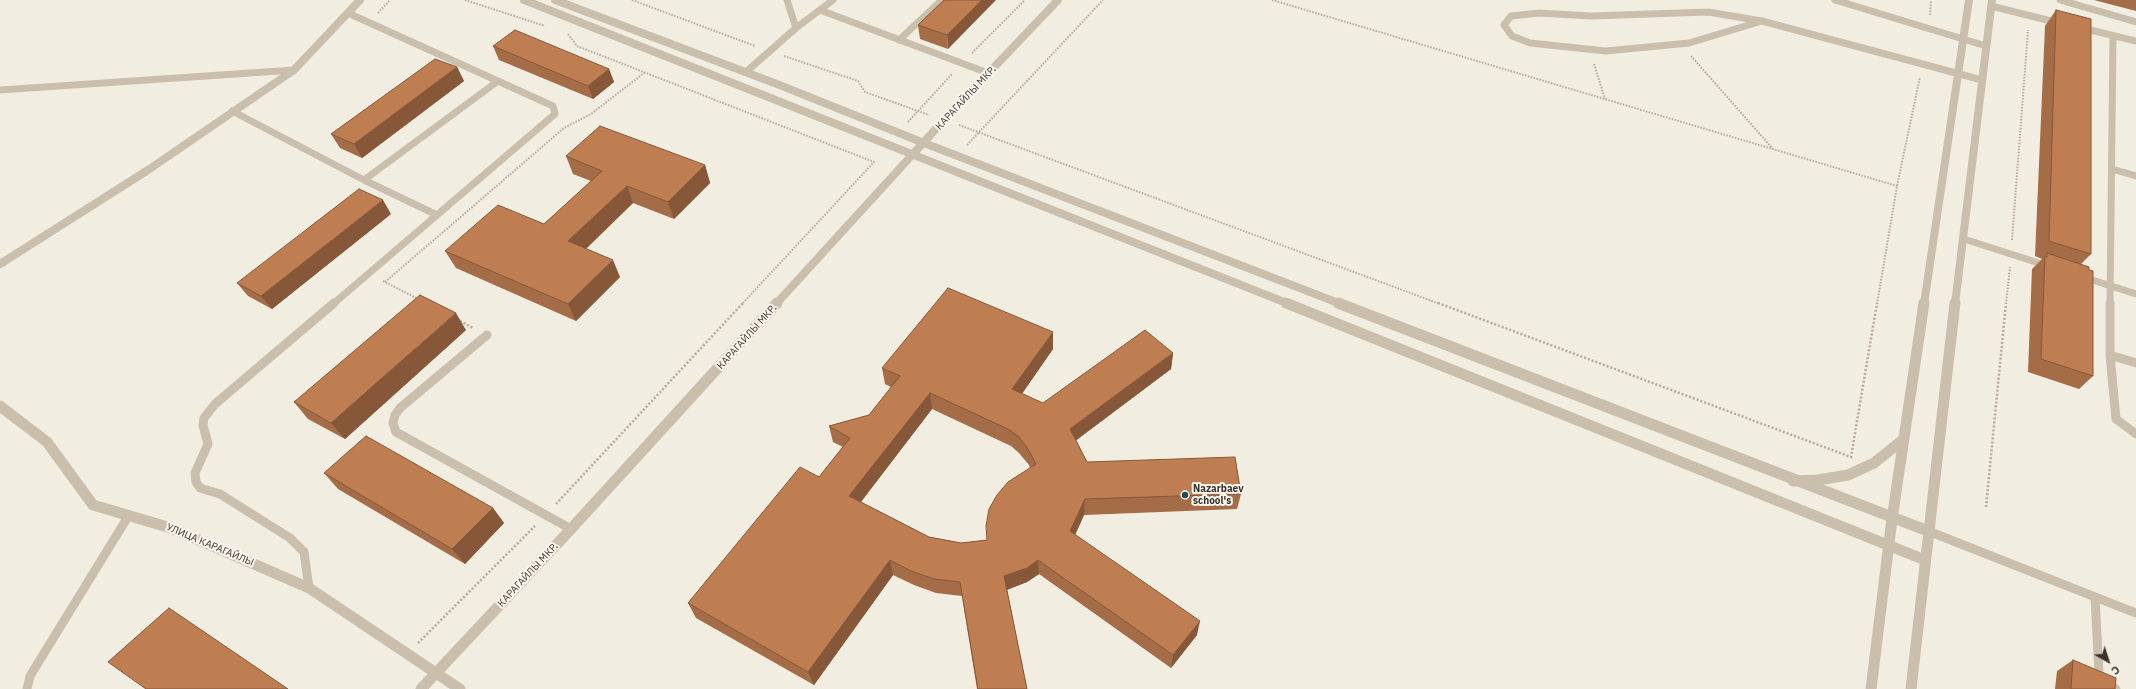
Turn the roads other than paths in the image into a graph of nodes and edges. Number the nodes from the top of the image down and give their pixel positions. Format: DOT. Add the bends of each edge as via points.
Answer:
graph roads {
  1 [pos="360,0"];
  2 [pos="524,0"];
  3 [pos="787,0"];
  4 [pos="833,0"];
  5 [pos="942,0"];
  6 [pos="1058,0"];
  7 [pos="1835,0"];
  8 [pos="1846,0"];
  9 [pos="1969,0"];
  10 [pos="2060,0"];
  11 [pos="560,1"];
  12 [pos="1992,3"];
  13 [pos="1852,6"];
  14 [pos="551,10"];
  15 [pos="820,10"];
  16 [pos="348,13"];
  17 [pos="1762,20"];
  18 [pos="2136,22"];
  19 [pos="2067,25"];
  20 [pos="2075,26"];
  21 [pos="796,28"];
  22 [pos="2113,36"];
  23 [pos="899,40"];
  24 [pos="1964,40"];
  25 [pos="2136,42"];
  26 [pos="1986,46"];
  27 [pos="294,70"];
  28 [pos="746,72"];
  29 [pos="988,73"];
  30 [pos="1958,73"];
  31 [pos="1982,80"];
  32 [pos="498,81"];
  33 [pos="0,90"];
  34 [pos="232,111"];
  35 [pos="924,144"];
  36 [pos="914,154"];
  37 [pos="2112,169"];
  38 [pos="2136,176"];
  39 [pos="364,180"];
  40 [pos="437,215"];
  41 [pos="1964,239"];
  42 [pos="0,264"];
  43 [pos="2054,268"];
  44 [pos="2075,275"];
  45 [pos="2111,286"];
  46 [pos="2136,294"];
  47 [pos="487,335"];
  48 [pos="2110,354"];
  49 [pos="2136,363"];
  50 [pos="0,406"];
  51 [pos="2136,434"];
  52 [pos="1904,439"];
  53 [pos="1793,480"];
  54 [pos="129,515"];
  55 [pos="1892,519"];
  56 [pos="571,529"];
  57 [pos="1928,532"];
  58 [pos="1888,546"];
  59 [pos="1925,560"];
  60 [pos="309,588"];
  61 [pos="2095,597"];
  62 [pos="2136,613"];
  63 [pos="436,673"];
  64 [pos="27,689"];
  65 [pos="420,689"];
  66 [pos="460,689"];
  67 [pos="1870,689"];
  68 [pos="1911,689"];
  69 [pos="2116,689"];
  1 -- 16 [label="street"];
  2 -- 14 [label="street"];
  3 -- 21 [label="lane"];
  4 -- 15 [label="lane"];
  5 -- 23 [label="lane"];
  6 -- 29 [label="street, КАРАГАЙЛЫ МКР."];
  7 -- 13 [label="lane"];
  8 -- 13 [label="lane"];
  9 -- 24 [label="street"];
  10 -- 18 [label="lane"];
  11 -- 14 [label="street"];
  11 -- 28 [label="street"];
  12 -- 19 [label="lane"];
  12 -- 26 [label="street"];
  13 -- 24 [label="lane"];
  14 -- 36 [label="street"];
  15 -- 21 [label="lane"];
  15 -- 23 [label="lane"];
  16 -- 27 [label="street"];
  16 -- 32 [label="lane"];
  17 -- 17 [label="lane" via="1708,12 1590,16 1539,13 1511,16 1504,25 1512,36 1530,43 1606,51 1680,44"];
  17 -- 30 [label="lane"];
  20 -- 22 [label="lane"];
  21 -- 28 [label="lane"];
  22 -- 25 [label="lane"];
  22 -- 37 [label="lane"];
  23 -- 29 [label="lane"];
  24 -- 26 [label="lane"];
  24 -- 30 [label="street"];
  26 -- 31 [label="street"];
  27 -- 33 [label="lane"];
  27 -- 34 [label="street"];
  28 -- 35 [label="street"];
  29 -- 35 [label="street, КАРАГАЙЛЫ МКР."];
  30 -- 31 [label="lane"];
  30 -- 52 [label="street"];
  31 -- 41 [label="street"];
  32 -- 39 [label="lane"];
  32 -- 40 [label="lane" via="553,106 554,114"];
  34 -- 39 [label="lane"];
  34 -- 42 [label="street" via="148,170"];
  35 -- 36 [label="street, КАРАГАЙЛЫ МКР."];
  35 -- 53 [label="street"];
  36 -- 56 [label="street, КАРАГАЙЛЫ МКР."];
  36 -- 58 [label="street"];
  37 -- 38 [label="lane"];
  37 -- 45 [label="lane"];
  39 -- 40 [label="lane"];
  40 -- 60 [label="lane" via="265,364 214,404 204,418 203,425 208,444 195,473 200,488 220,494 290,538 304,552"];
  41 -- 43 [label="lane"];
  41 -- 57 [label="street"];
  44 -- 45 [label="lane"];
  45 -- 46 [label="lane"];
  45 -- 48 [label="lane"];
  47 -- 56 [label="lane" via="400,408 393,423 396,432"];
  48 -- 49 [label="lane"];
  48 -- 51 [label="lane" via="2116,419"];
  50 -- 54 [label="street, УЛИЦА КАРАГАЙЛЫ" via="47,442 93,505"];
  52 -- 53 [label="street" via="1874,463 1848,475 1818,480"];
  52 -- 55 [label="street"];
  53 -- 55 [label="street"];
  54 -- 60 [label="street, УЛИЦА КАРАГАЙЛЫ" via="171,528"];
  54 -- 64 [label="lane" via="30,676"];
  55 -- 57 [label="street"];
  55 -- 58 [label="street"];
  56 -- 63 [label="street, КАРАГАЙЛЫ МКР."];
  57 -- 59 [label="street"];
  57 -- 61 [label="lane"];
  58 -- 59 [label="street"];
  58 -- 67 [label="street"];
  59 -- 68 [label="street"];
  60 -- 63 [label="street, УЛИЦА КАРАГАЙЛЫ"];
  61 -- 62 [label="lane"];
  61 -- 69 [label="lane" via="2100,674"];
  63 -- 65 [label="street, КАРАГАЙЛЫ МКР."];
  63 -- 66 [label="street, УЛИЦА КАРАГАЙЛЫ"];
}
